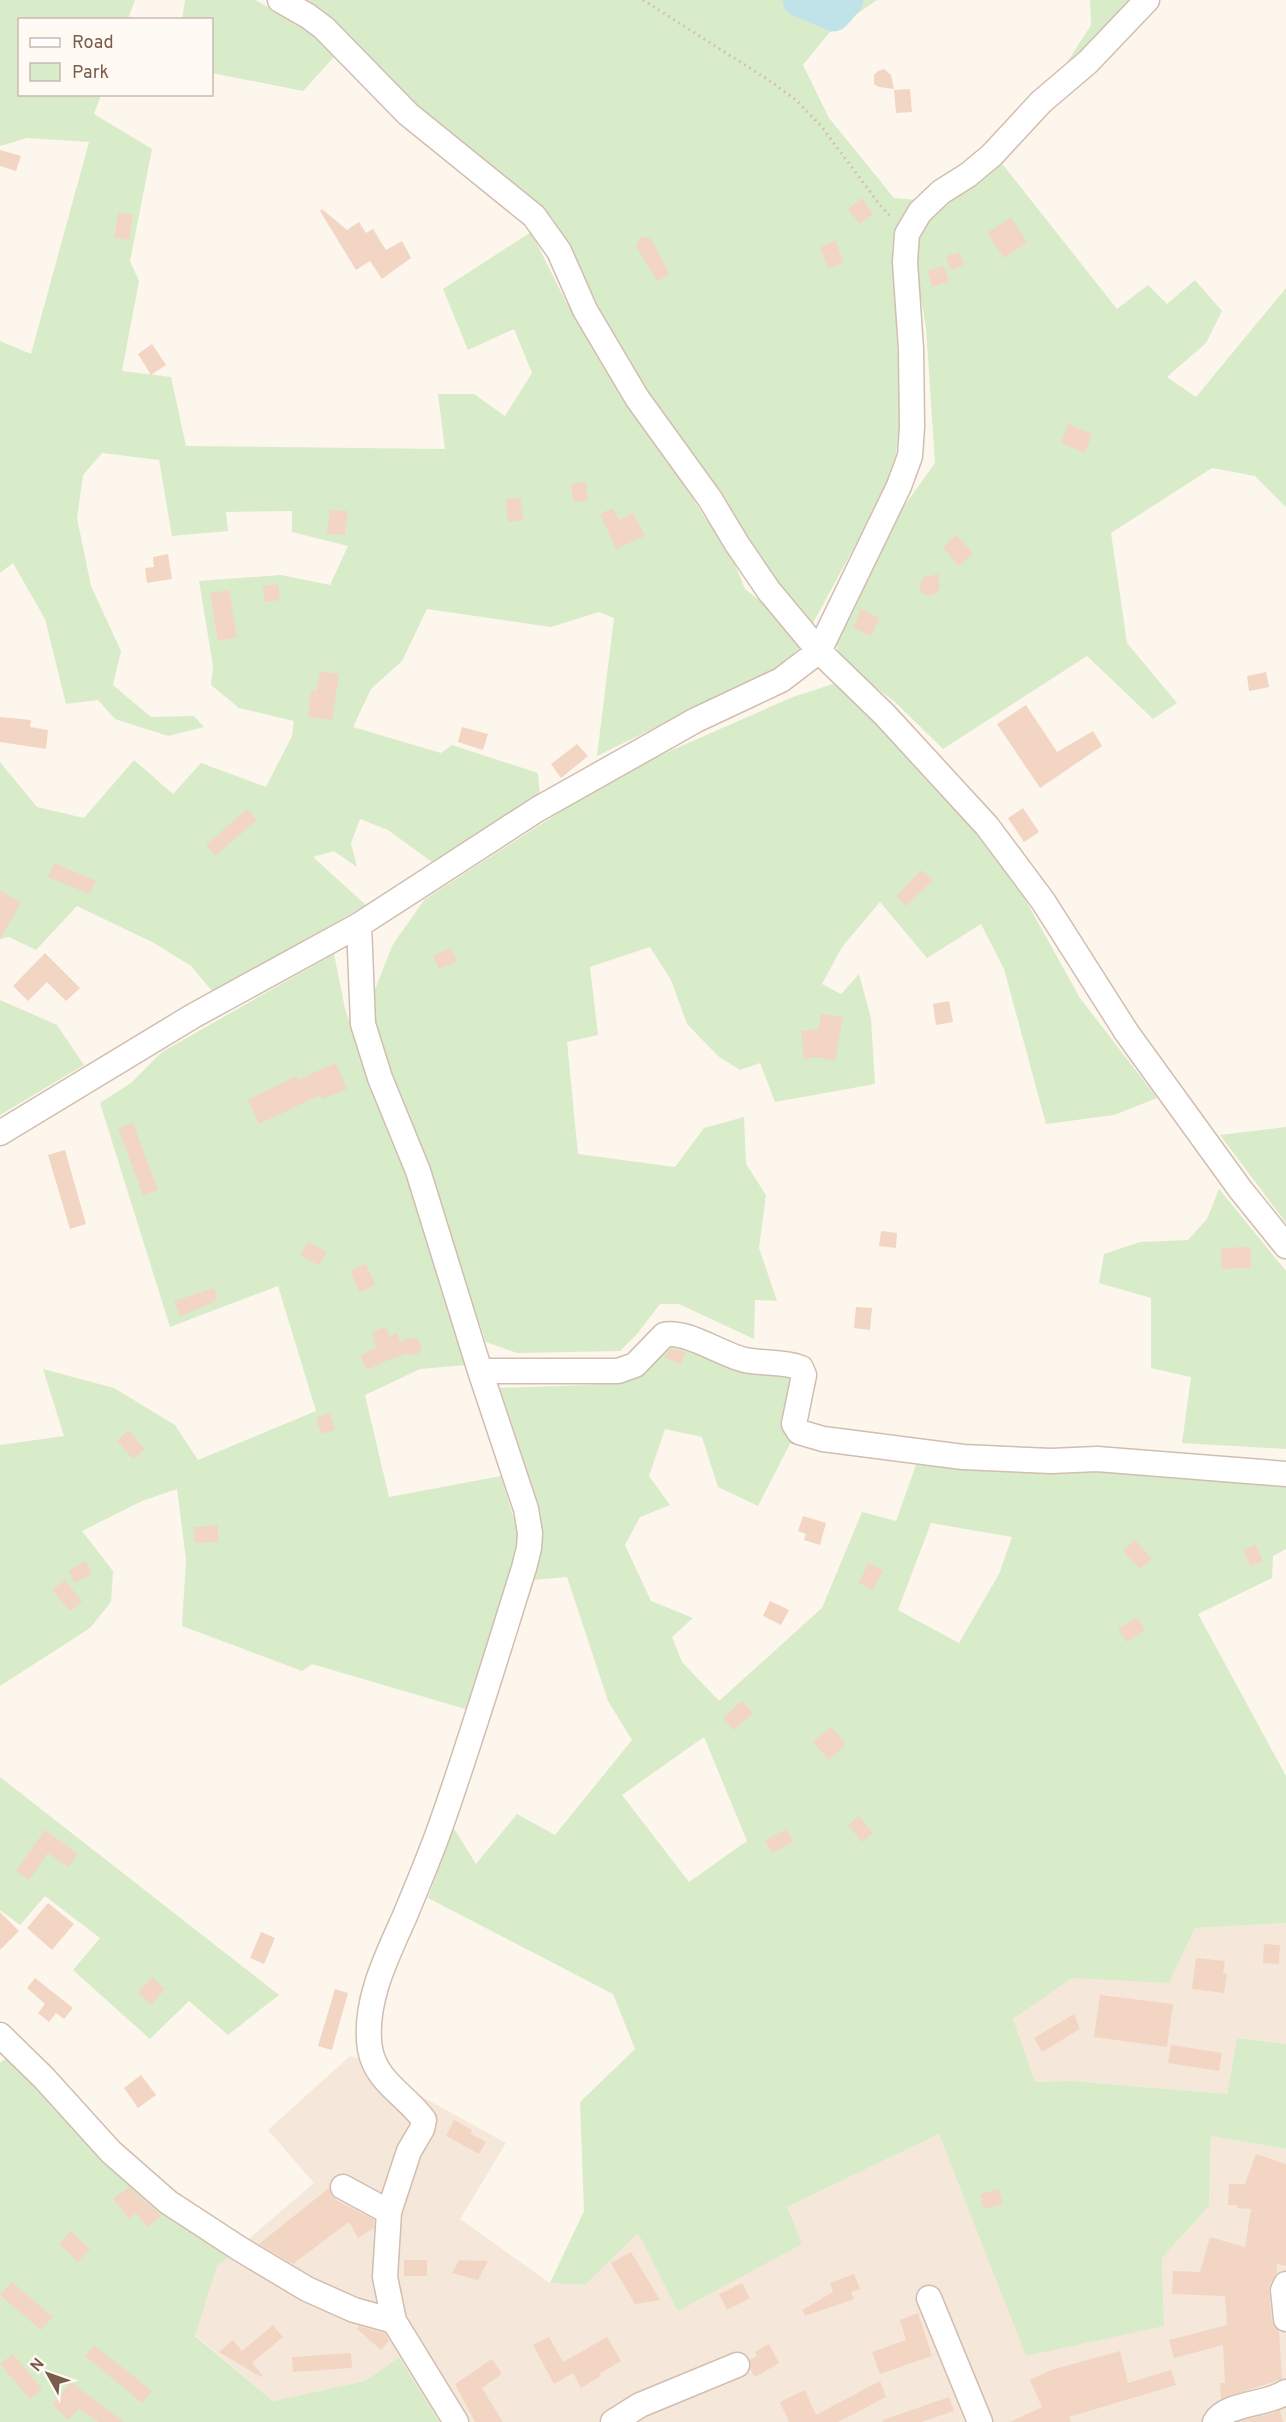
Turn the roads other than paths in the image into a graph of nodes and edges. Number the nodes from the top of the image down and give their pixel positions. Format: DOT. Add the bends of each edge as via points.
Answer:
graph roads {
  1 [pos="280,0"];
  2 [pos="1147,0"];
  3 [pos="819,651"];
  4 [pos="359,925"];
  5 [pos="0,1133"];
  6 [pos="1286,1246"];
  7 [pos="480,1371"];
  8 [pos="1286,1474"];
  9 [pos="0,2035"];
  10 [pos="343,2187"];
  11 [pos="389,2212"];
  12 [pos="1286,2284"];
  13 [pos="929,2298"];
  14 [pos="1286,2319"];
  15 [pos="394,2321"];
  16 [pos="737,2365"];
  17 [pos="1286,2392"];
  18 [pos="456,2422"];
  19 [pos="613,2422"];
  20 [pos="980,2422"];
  21 [pos="1215,2422"];
  1 -- 3 [label="street" via="324,28 408,114 534,216 559,251 585,310 637,398 763,581"];
  2 -- 3 [label="street" via="992,155 920,212 907,234 910,456"];
  3 -- 4 [label="street" via="781,680 696,720 538,809"];
  3 -- 6 [label="street" via="885,715 987,826 1043,901 1127,1033"];
  4 -- 5 [label="street" via="193,1016"];
  4 -- 7 [label="street" via="363,1024 418,1171"];
  7 -- 8 [label="street" via="618,1371 635,1365 664,1335 676,1334 744,1360 801,1368 804,1375 794,1424 799,1432 824,1439 963,1457 1097,1459"];
  7 -- 11 [label="street" via="526,1509 529,1548 460,1772 371,2005 370,2046 377,2069 423,2120"];
  9 -- 15 [label="street" via="111,2152 168,2202 307,2289 354,2310"];
  10 -- 11 [label="street"];
  11 -- 15 [label="street" via="385,2277"];
  12 -- 14 [label="street"];
  13 -- 20 [label="street"];
  15 -- 18 [label="street"];
  16 -- 19 [label="street" via="640,2405"];
  17 -- 21 [label="street" via="1227,2410"];
}
